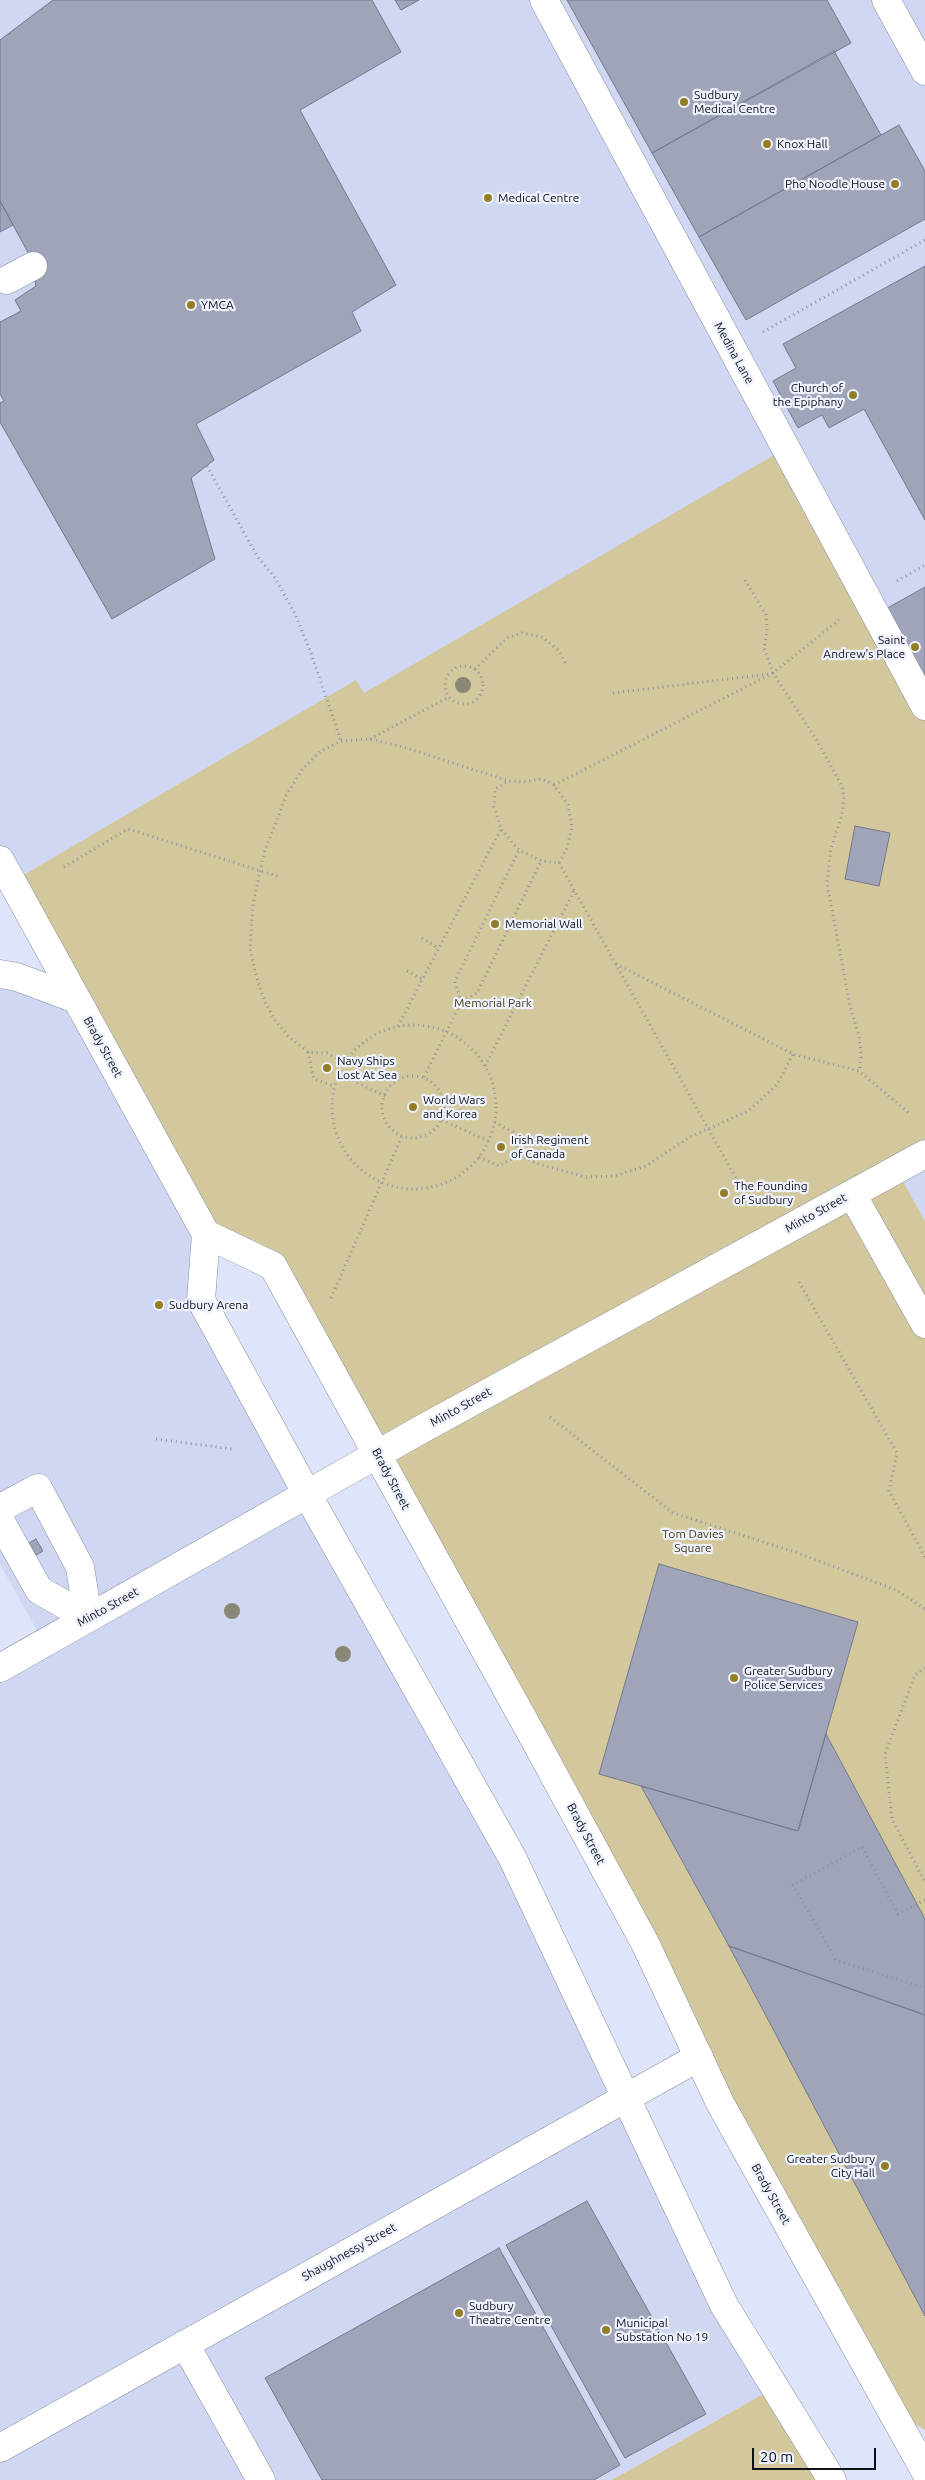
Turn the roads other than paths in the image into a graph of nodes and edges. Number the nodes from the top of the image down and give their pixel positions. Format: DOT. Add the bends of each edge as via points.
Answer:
graph roads {
  1 [pos="544,0"];
  2 [pos="886,0"];
  3 [pos="925,72"];
  4 [pos="33,266"];
  5 [pos="2,283"];
  6 [pos="925,706"];
  7 [pos="0,860"];
  8 [pos="0,974"];
  9 [pos="76,999"];
  10 [pos="925,1154"];
  11 [pos="852,1194"];
  12 [pos="206,1234"];
  13 [pos="925,1324"];
  14 [pos="378,1454"];
  15 [pos="307,1494"];
  16 [pos="0,1508"];
  17 [pos="0,1520"];
  18 [pos="88,1618"];
  19 [pos="0,1668"];
  20 [pos="698,2057"];
  21 [pos="626,2097"];
  22 [pos="185,2344"];
  23 [pos="893,2414"];
  24 [pos="925,2434"];
  25 [pos="0,2448"];
  26 [pos="925,2471"];
  27 [pos="261,2480"];
  28 [pos="832,2480"];
  1 -- 6 [label="main road, Medina Lane"];
  2 -- 3 [label="main road"];
  4 -- 5 [label="main road"];
  7 -- 9 [label="main road, Brady Street"];
  8 -- 9 [label="main road"];
  9 -- 12 [label="main road, Brady Street"];
  10 -- 11 [label="main road, Minto Street"];
  11 -- 13 [label="main road"];
  11 -- 14 [label="main road, Minto Street"];
  12 -- 14 [label="main road, Brady Street" via="273,1266"];
  12 -- 15 [label="main road" via="202,1300"];
  14 -- 15 [label="main road, Minto Street"];
  14 -- 20 [label="main road, Brady Street" via="646,1945"];
  15 -- 18 [label="main road, Minto Street"];
  15 -- 21 [label="main road" via="512,1856"];
  16 -- 18 [label="main road" via="38,1488 80,1567"];
  17 -- 18 [label="main road" via="39,1590"];
  18 -- 19 [label="main road, Minto Street"];
  20 -- 21 [label="main road, Shaughnessy Street"];
  20 -- 23 [label="main road, Brady Street" via="720,2103"];
  21 -- 22 [label="main road, Shaughnessy Street"];
  21 -- 28 [label="main road" via="724,2305"];
  22 -- 25 [label="main road, Shaughnessy Street"];
  22 -- 27 [label="main road"];
  23 -- 24 [label="main road"];
  23 -- 26 [label="main road, Brady Street"];
}
